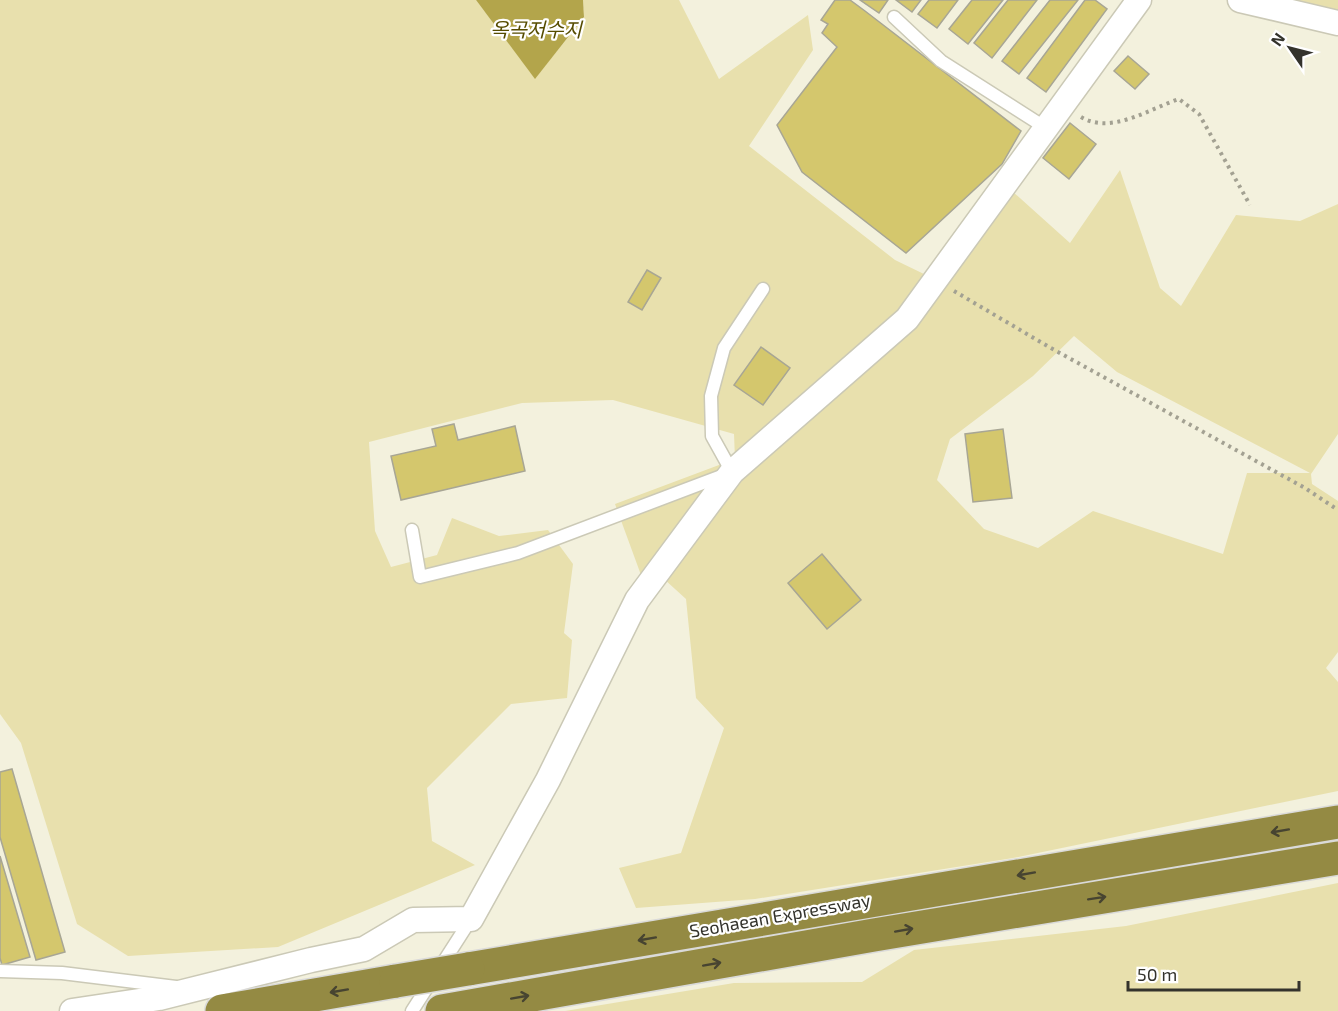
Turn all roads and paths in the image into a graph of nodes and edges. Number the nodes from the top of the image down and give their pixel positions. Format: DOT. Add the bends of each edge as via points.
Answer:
graph roads {
  1 [pos="1139,0"];
  2 [pos="1240,0"];
  3 [pos="894,17"];
  4 [pos="1338,23"];
  5 [pos="1063,105"];
  6 [pos="1046,128"];
  7 [pos="1250,205"];
  8 [pos="936,279"];
  9 [pos="763,289"];
  10 [pos="732,472"];
  11 [pos="1338,510"];
  12 [pos="412,530"];
  13 [pos="1338,822"];
  14 [pos="1338,858"];
  15 [pos="471,919"];
  16 [pos="0,971"];
  17 [pos="192,989"];
  18 [pos="72,1011"];
  19 [pos="222,1011"];
  20 [pos="412,1011"];
  21 [pos="442,1011"];
  1 -- 5 [label="street"];
  2 -- 4 [label="street"];
  3 -- 6 [label="lane" via="941,61"];
  5 -- 6 [label="street"];
  5 -- 7 [label="path" via="1090,122 1121,123 1179,99 1199,114"];
  6 -- 8 [label="street"];
  8 -- 10 [label="street" via="907,319"];
  8 -- 11 [label="path"];
  9 -- 10 [label="lane" via="724,348 711,396 712,436"];
  10 -- 12 [label="lane" via="518,553 420,577"];
  10 -- 15 [label="street" via="638,600 548,780"];
  13 -- 19 [label="highway, Seohaean Expressway, one-way, bridge"];
  21 -- 14 [label="highway, Seohaean Expressway, one-way"];
  15 -- 17 [label="street" via="413,920 364,949"];
  15 -- 20 [label="lane"];
  16 -- 17 [label="lane" via="62,973"];
  17 -- 18 [label="street"];
}
